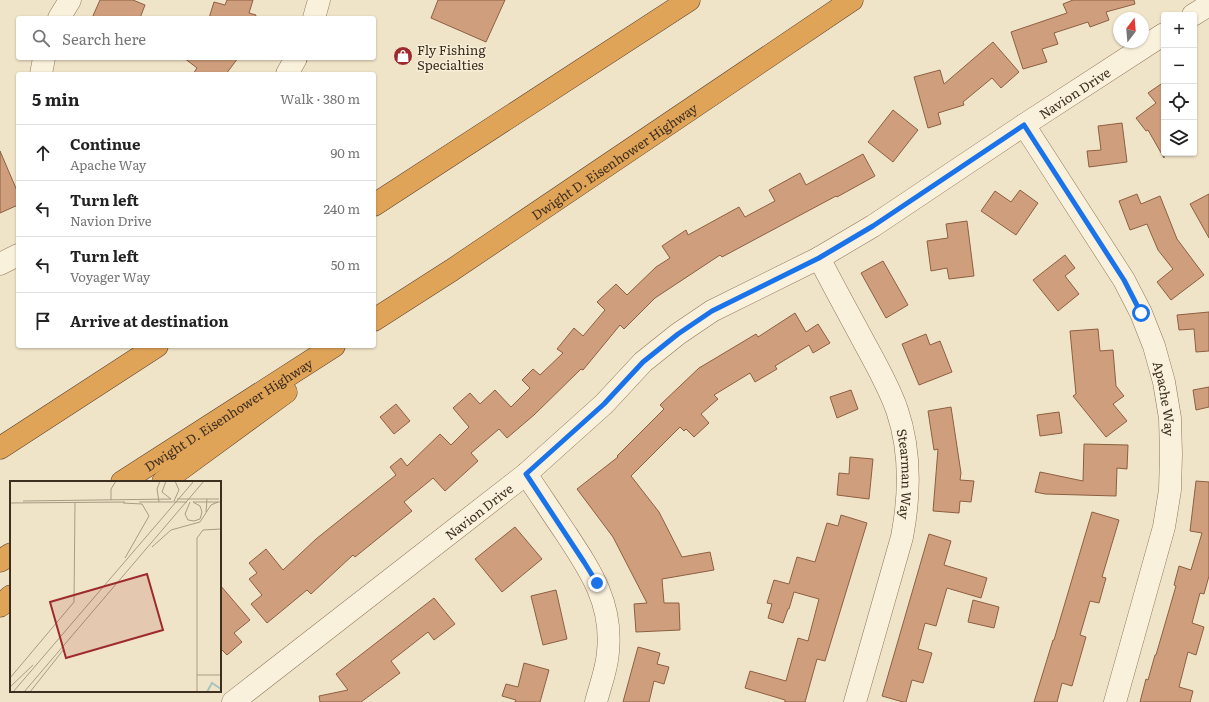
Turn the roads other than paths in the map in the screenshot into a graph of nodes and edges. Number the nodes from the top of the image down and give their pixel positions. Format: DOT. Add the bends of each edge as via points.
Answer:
graph roads {
  1 [pos="70,0"];
  2 [pos="319,0"];
  3 [pos="689,0"];
  4 [pos="852,0"];
  5 [pos="1209,5"];
  6 [pos="1197,12"];
  7 [pos="60,16"];
  8 [pos="315,16"];
  9 [pos="1161,36"];
  10 [pos="44,60"];
  11 [pos="295,60"];
  12 [pos="41,72"];
  13 [pos="288,72"];
  14 [pos="1024,125"];
  15 [pos="376,204"];
  16 [pos="16,256"];
  17 [pos="819,258"];
  18 [pos="0,264"];
  19 [pos="452,270"];
  20 [pos="376,319"];
  21 [pos="376,327"];
  22 [pos="154,348"];
  23 [pos="331,348"];
  24 [pos="346,348"];
  25 [pos="0,448"];
  26 [pos="526,474"];
  27 [pos="124,481"];
  28 [pos="164,481"];
  29 [pos="10,555"];
  30 [pos="0,561"];
  31 [pos="10,597"];
  32 [pos="0,606"];
  33 [pos="233,702"];
  34 [pos="596,702"];
  35 [pos="855,702"];
  36 [pos="1115,702"];
  1 -- 7 [label="street"];
  2 -- 8 [label="street"];
  3 -- 15 [label="highway"];
  4 -- 19 [label="highway, Dwight D. Eisenhower Highway"];
  5 -- 6 [label="street"];
  9 -- 14 [label="street, Navion Drive"];
  10 -- 12 [label="street"];
  11 -- 13 [label="street"];
  14 -- 17 [label="street, Navion Drive" via="873,226"];
  14 -- 36 [label="street, Apache Way" via="1124,280 1141,313 1154,346 1170,418 1172,454 1164,527"];
  16 -- 18 [label="street"];
  17 -- 26 [label="street, Navion Drive" via="712,311 678,334 643,362 604,404"];
  17 -- 35 [label="street, Stearman Way" via="889,388 898,411 908,462 907,512 902,537"];
  19 -- 20 [label="highway, Dwight D. Eisenhower Highway"];
  19 -- 21 [label="highway"];
  22 -- 25 [label="highway"];
  23 -- 27 [label="highway, Dwight D. Eisenhower Highway"];
  24 -- 28 [label="highway"];
  26 -- 33 [label="street, Navion Drive"];
  26 -- 34 [label="street" via="597,583 605,605 608,652"];
  29 -- 30 [label="highway"];
  31 -- 32 [label="highway"];
}
